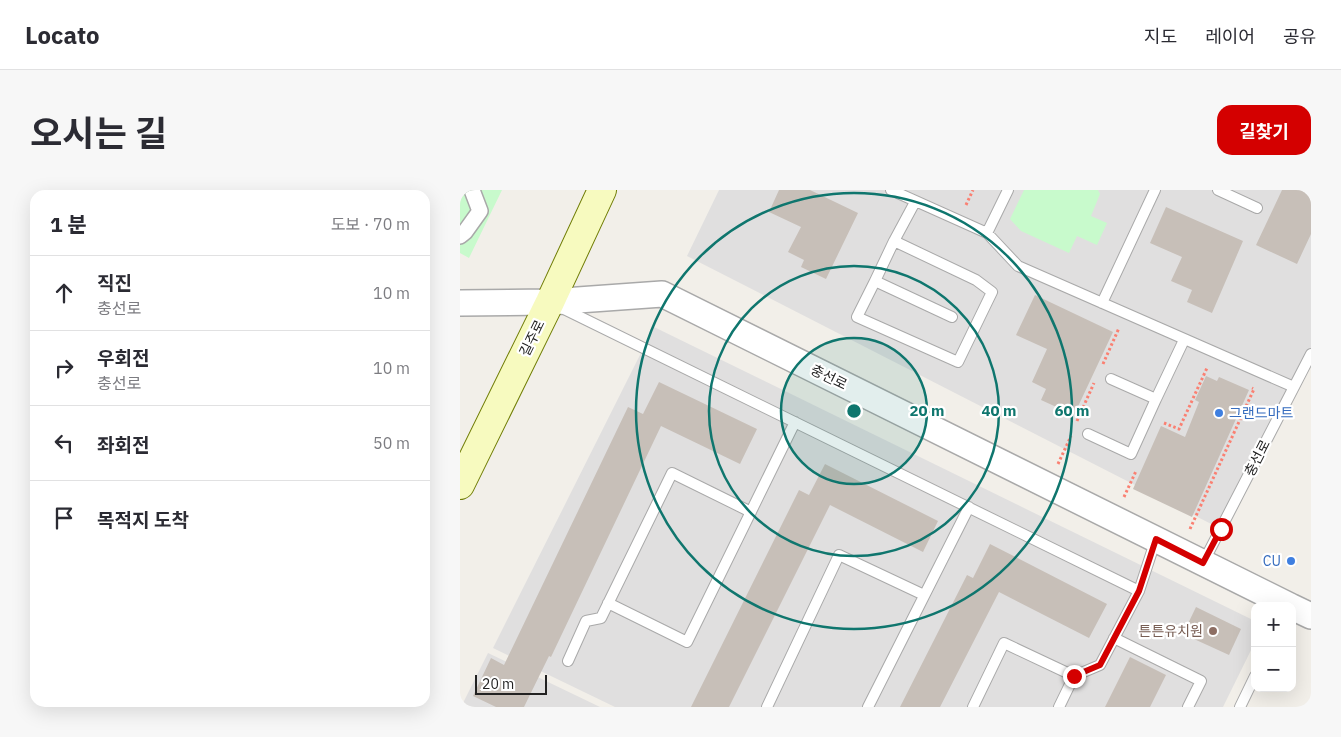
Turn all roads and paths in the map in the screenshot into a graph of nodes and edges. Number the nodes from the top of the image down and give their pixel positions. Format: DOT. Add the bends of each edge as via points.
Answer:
graph roads {
  1 [pos="472,190"];
  2 [pos="602,190"];
  3 [pos="890,190"];
  4 [pos="973,190"];
  5 [pos="1008,190"];
  6 [pos="1155,190"];
  7 [pos="1218,190"];
  8 [pos="915,202"];
  9 [pos="964,208"];
  10 [pos="1257,208"];
  11 [pos="987,233"];
  12 [pos="460,236"];
  13 [pos="894,241"];
  14 [pos="875,281"];
  15 [pos="550,302"];
  16 [pos="460,303"];
  17 [pos="1102,303"];
  18 [pos="952,318"];
  19 [pos="1184,340"];
  20 [pos="1311,354"];
  21 [pos="1215,371"];
  22 [pos="1111,379"];
  23 [pos="1246,385"];
  24 [pos="1294,387"];
  25 [pos="1156,399"];
  26 [pos="1159,420"];
  27 [pos="795,422"];
  28 [pos="1088,434"];
  29 [pos="1140,463"];
  30 [pos="460,485"];
  31 [pos="1124,497"];
  32 [pos="969,507"];
  33 [pos="751,512"];
  34 [pos="1190,529"];
  35 [pos="1156,539"];
  36 [pos="1203,563"];
  37 [pos="1139,591"];
  38 [pos="924,595"];
  39 [pos="1282,602"];
  40 [pos="608,603"];
  41 [pos="1296,609"];
  42 [pos="1311,616"];
  43 [pos="1114,638"];
  44 [pos="568,661"];
  45 [pos="1074,676"];
  46 [pos="1251,684"];
  47 [pos="766,707"];
  48 [pos="868,707"];
  49 [pos="974,707"];
  50 [pos="1059,707"];
  51 [pos="1188,707"];
  52 [pos="1240,707"];
  1 -- 12 [label="street" via="480,211"];
  2 -- 15 [label="main road, 길주로"];
  3 -- 8 [label="lane"];
  4 -- 9 [label="path"];
  5 -- 11 [label="lane"];
  6 -- 17 [label="lane"];
  7 -- 10 [label="lane"];
  8 -- 11 [label="lane"];
  8 -- 13 [label="lane"];
  11 -- 17 [label="lane" via="1018,266"];
  13 -- 14 [label="lane"];
  13 -- 14 [label="lane" via="976,280 992,292 958,362 857,317"];
  14 -- 18 [label="lane"];
  15 -- 16 [label="street, 충선로"];
  15 -- 27 [label="lane"];
  15 -- 30 [label="main road, 길주로"];
  15 -- 35 [label="street, 충선로" via="662,294"];
  17 -- 19 [label="lane"];
  19 -- 24 [label="lane"];
  19 -- 25 [label="lane"];
  20 -- 24 [label="lane, 충선로"];
  21 -- 26 [label="path" via="1207,367 1179,429"];
  22 -- 25 [label="lane"];
  23 -- 34 [label="path" via="1254,388"];
  24 -- 36 [label="lane, 충선로"];
  25 -- 28 [label="lane" via="1131,454"];
  27 -- 32 [label="lane"];
  27 -- 33 [label="lane"];
  29 -- 31 [label="path"];
  32 -- 37 [label="lane"];
  32 -- 38 [label="lane"];
  33 -- 40 [label="lane" via="672,473"];
  33 -- 40 [label="lane" via="687,642"];
  35 -- 36 [label="street, 충선로"];
  35 -- 37 [label="lane"];
  36 -- 39 [label="street, 충선로"];
  37 -- 43 [label="lane"];
  38 -- 47 [label="lane" via="839,555"];
  38 -- 48 [label="lane"];
  40 -- 44 [label="lane" via="601,618 586,621"];
  41 -- 42 [label="street, 충선로"];
  43 -- 45 [label="lane" via="1100,665"];
  43 -- 51 [label="lane" via="1201,681"];
  45 -- 49 [label="lane" via="1004,643"];
  45 -- 50 [label="lane"];
  46 -- 52 [label="lane"];
}
